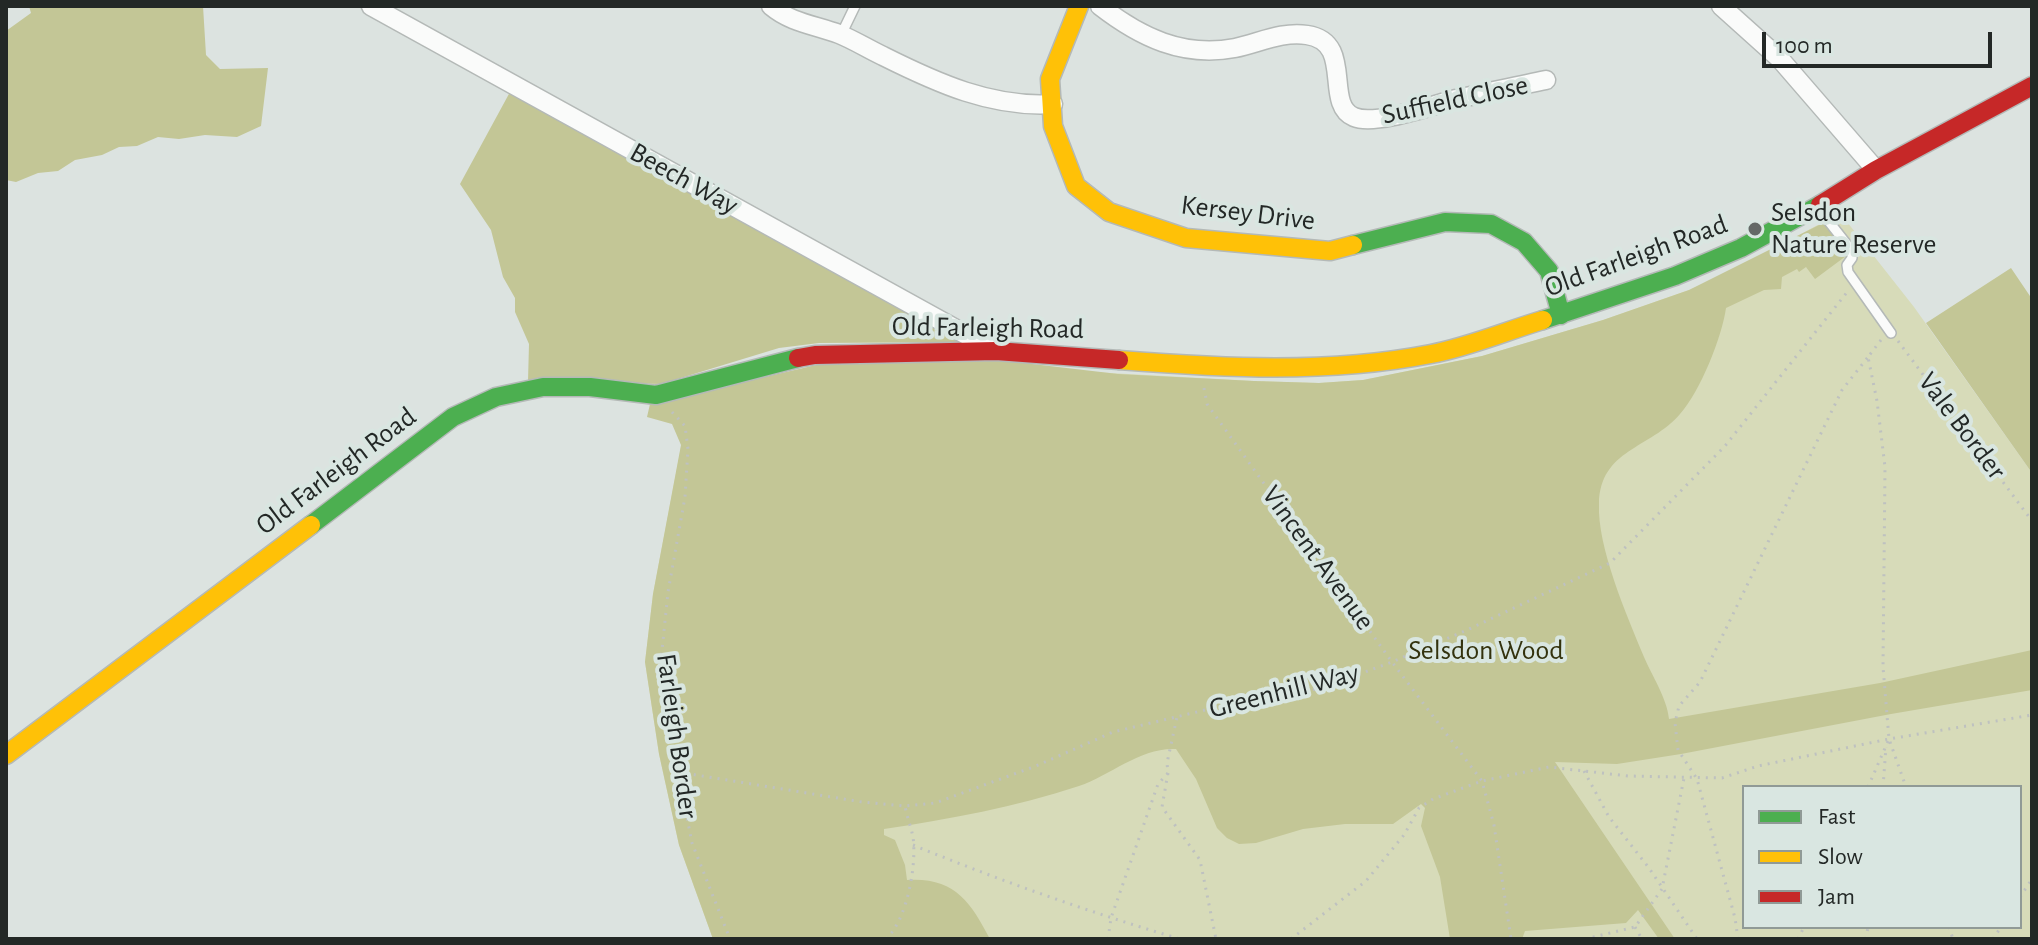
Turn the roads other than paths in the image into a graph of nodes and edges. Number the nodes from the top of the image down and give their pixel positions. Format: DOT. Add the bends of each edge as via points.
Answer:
graph roads {
  1 [pos="371,6"];
  2 [pos="771,6"];
  3 [pos="855,6"];
  4 [pos="1079,6"];
  5 [pos="1100,6"];
  6 [pos="1721,6"];
  7 [pos="841,35"];
  8 [pos="1546,80"];
  9 [pos="2032,86"];
  10 [pos="1053,104"];
  11 [pos="1876,170"];
  12 [pos="1817,206"];
  13 [pos="1561,315"];
  14 [pos="1891,333"];
  15 [pos="996,351"];
  16 [pos="6,755"];
  1 -- 15 [label="street, Beech Way"];
  2 -- 7 [label="street" via="784,16"];
  3 -- 7 [label="lane"];
  4 -- 10 [label="street, Kersey Drive" via="1050,79"];
  5 -- 8 [label="street, Suffield Close" via="1132,29 1177,47 1225,49 1297,34 1317,37 1336,59 1345,110 1361,119 1390,117"];
  6 -- 11 [label="street" via="1780,59"];
  7 -- 10 [label="street" via="949,87 1030,106"];
  9 -- 11 [label="street, Old Farleigh Road"];
  10 -- 13 [label="street, Kersey Drive" via="1053,126 1076,186 1109,212 1186,238 1330,251 1445,222 1491,224 1524,242 1549,271"];
  11 -- 12 [label="street, Old Farleigh Road"];
  12 -- 13 [label="street, Old Farleigh Road" via="1741,248"];
  12 -- 14 [label="lane" via="1852,251 1848,272"];
  13 -- 15 [label="street, Old Farleigh Road" via="1432,354 1312,368 1200,366"];
  15 -- 16 [label="street, Old Farleigh Road" via="815,355 656,395 543,387 496,397 453,417"];
}
